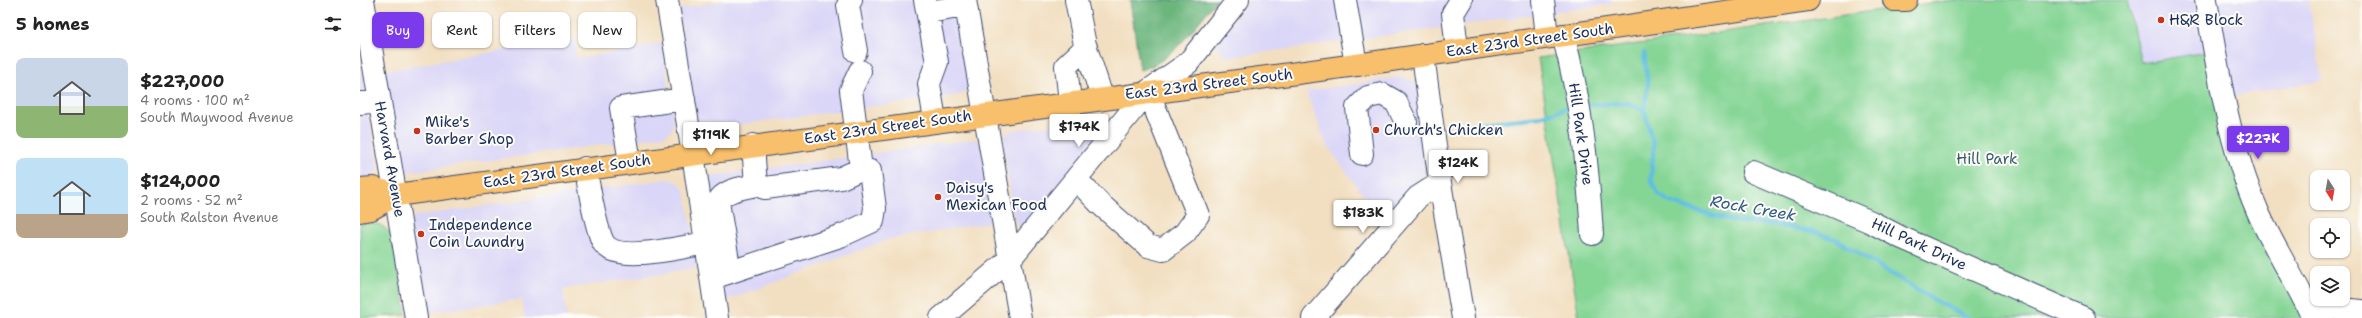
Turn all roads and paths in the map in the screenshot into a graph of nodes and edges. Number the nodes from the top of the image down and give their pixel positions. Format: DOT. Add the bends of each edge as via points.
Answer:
graph roads {
  1 [pos="363,0"];
  2 [pos="667,0"];
  3 [pos="851,0"];
  4 [pos="1076,0"];
  5 [pos="1238,0"];
  6 [pos="1344,0"];
  7 [pos="1461,0"];
  8 [pos="1543,0"];
  9 [pos="1808,0"];
  10 [pos="1894,0"];
  11 [pos="1906,0"];
  12 [pos="2206,0"];
  13 [pos="966,3"];
  14 [pos="927,6"];
  15 [pos="1555,36"];
  16 [pos="1086,47"];
  17 [pos="1457,50"];
  18 [pos="1423,55"];
  19 [pos="1356,64"];
  20 [pos="1148,91"];
  21 [pos="1368,97"];
  22 [pos="1102,98"];
  23 [pos="684,100"];
  24 [pos="1346,101"];
  25 [pos="370,102"];
  26 [pos="1070,102"];
  27 [pos="985,113"];
  28 [pos="935,120"];
  29 [pos="1406,122"];
  30 [pos="856,131"];
  31 [pos="753,146"];
  32 [pos="693,154"];
  33 [pos="1362,154"];
  34 [pos="630,162"];
  35 [pos="585,168"];
  36 [pos="861,169"];
  37 [pos="1753,172"];
  38 [pos="1076,179"];
  39 [pos="1440,183"];
  40 [pos="756,185"];
  41 [pos="360,189"];
  42 [pos="396,195"];
  43 [pos="360,211"];
  44 [pos="712,218"];
  45 [pos="1592,234"];
  46 [pos="706,243"];
  47 [pos="1010,260"];
  48 [pos="721,275"];
  49 [pos="2362,311"];
  50 [pos="2310,312"];
  51 [pos="416,318"];
  52 [pos="718,318"];
  53 [pos="941,318"];
  54 [pos="1020,318"];
  55 [pos="1313,318"];
  56 [pos="1463,318"];
  57 [pos="2084,318"];
  1 -- 25 [label="street, Harvard Avenue"];
  2 -- 23 [label="street"];
  3 -- 30 [label="street" via="848,5 858,61 851,90"];
  4 -- 16 [label="street"];
  5 -- 20 [label="street" via="1188,63"];
  6 -- 19 [label="street"];
  7 -- 17 [label="street" via="1454,13"];
  8 -- 15 [label="street, Hill Park Drive"];
  9 -- 15 [label="main road, East 23rd Street South"];
  10 -- 11 [label="main road"];
  12 -- 50 [label="street" via="2222,101 2237,152 2258,212"];
  13 -- 14 [label="street"];
  13 -- 27 [label="street"];
  14 -- 28 [label="street" via="937,62 929,84"];
  15 -- 17 [label="main road, East 23rd Street South"];
  15 -- 45 [label="street, Hill Park Drive" via="1579,106"];
  16 -- 22 [label="street"];
  16 -- 26 [label="street" via="1066,66"];
  17 -- 18 [label="main road, East 23rd Street South"];
  18 -- 19 [label="main road, East 23rd Street South"];
  18 -- 39 [label="street"];
  19 -- 20 [label="main road, East 23rd Street South"];
  20 -- 22 [label="main road, East 23rd Street South"];
  20 -- 38 [label="street"];
  20 -- 38 [label="street" via="1198,215 1185,233 1163,250 1148,246"];
  21 -- 24 [label="street"];
  21 -- 29 [label="street" via="1382,94 1396,102"];
  21 -- 33 [label="street" via="1357,108"];
  22 -- 26 [label="main road, East 23rd Street South"];
  23 -- 32 [label="street"];
  23 -- 34 [label="street" via="621,108"];
  25 -- 42 [label="street, Harvard Avenue"];
  26 -- 27 [label="main road, East 23rd Street South"];
  27 -- 28 [label="main road, East 23rd Street South"];
  27 -- 47 [label="street"];
  28 -- 30 [label="main road, East 23rd Street South"];
  30 -- 31 [label="main road, East 23rd Street South"];
  30 -- 36 [label="street"];
  31 -- 32 [label="main road, East 23rd Street South"];
  31 -- 40 [label="street"];
  32 -- 34 [label="main road, East 23rd Street South"];
  32 -- 44 [label="street"];
  34 -- 35 [label="main road, East 23rd Street South"];
  35 -- 42 [label="main road, East 23rd Street South"];
  35 -- 46 [label="street" via="602,242 615,252 632,254"];
  36 -- 40 [label="street" via="841,178 765,188"];
  36 -- 48 [label="street" via="870,171 875,208 873,221 843,235"];
  37 -- 57 [label="street, Hill Park Drive"];
  38 -- 47 [label="street"];
  39 -- 55 [label="street" via="1418,197"];
  39 -- 56 [label="street"];
  40 -- 44 [label="street" via="721,196"];
  41 -- 42 [label="main road, East 23rd Street South" via="373,188"];
  42 -- 43 [label="main road, East 23rd Street South" via="371,209"];
  42 -- 51 [label="street, Harvard Avenue"];
  44 -- 46 [label="street"];
  44 -- 48 [label="street"];
  46 -- 48 [label="street"];
  47 -- 53 [label="street"];
  47 -- 54 [label="street"];
  48 -- 52 [label="street"];
  49 -- 50 [label="street"];
}
